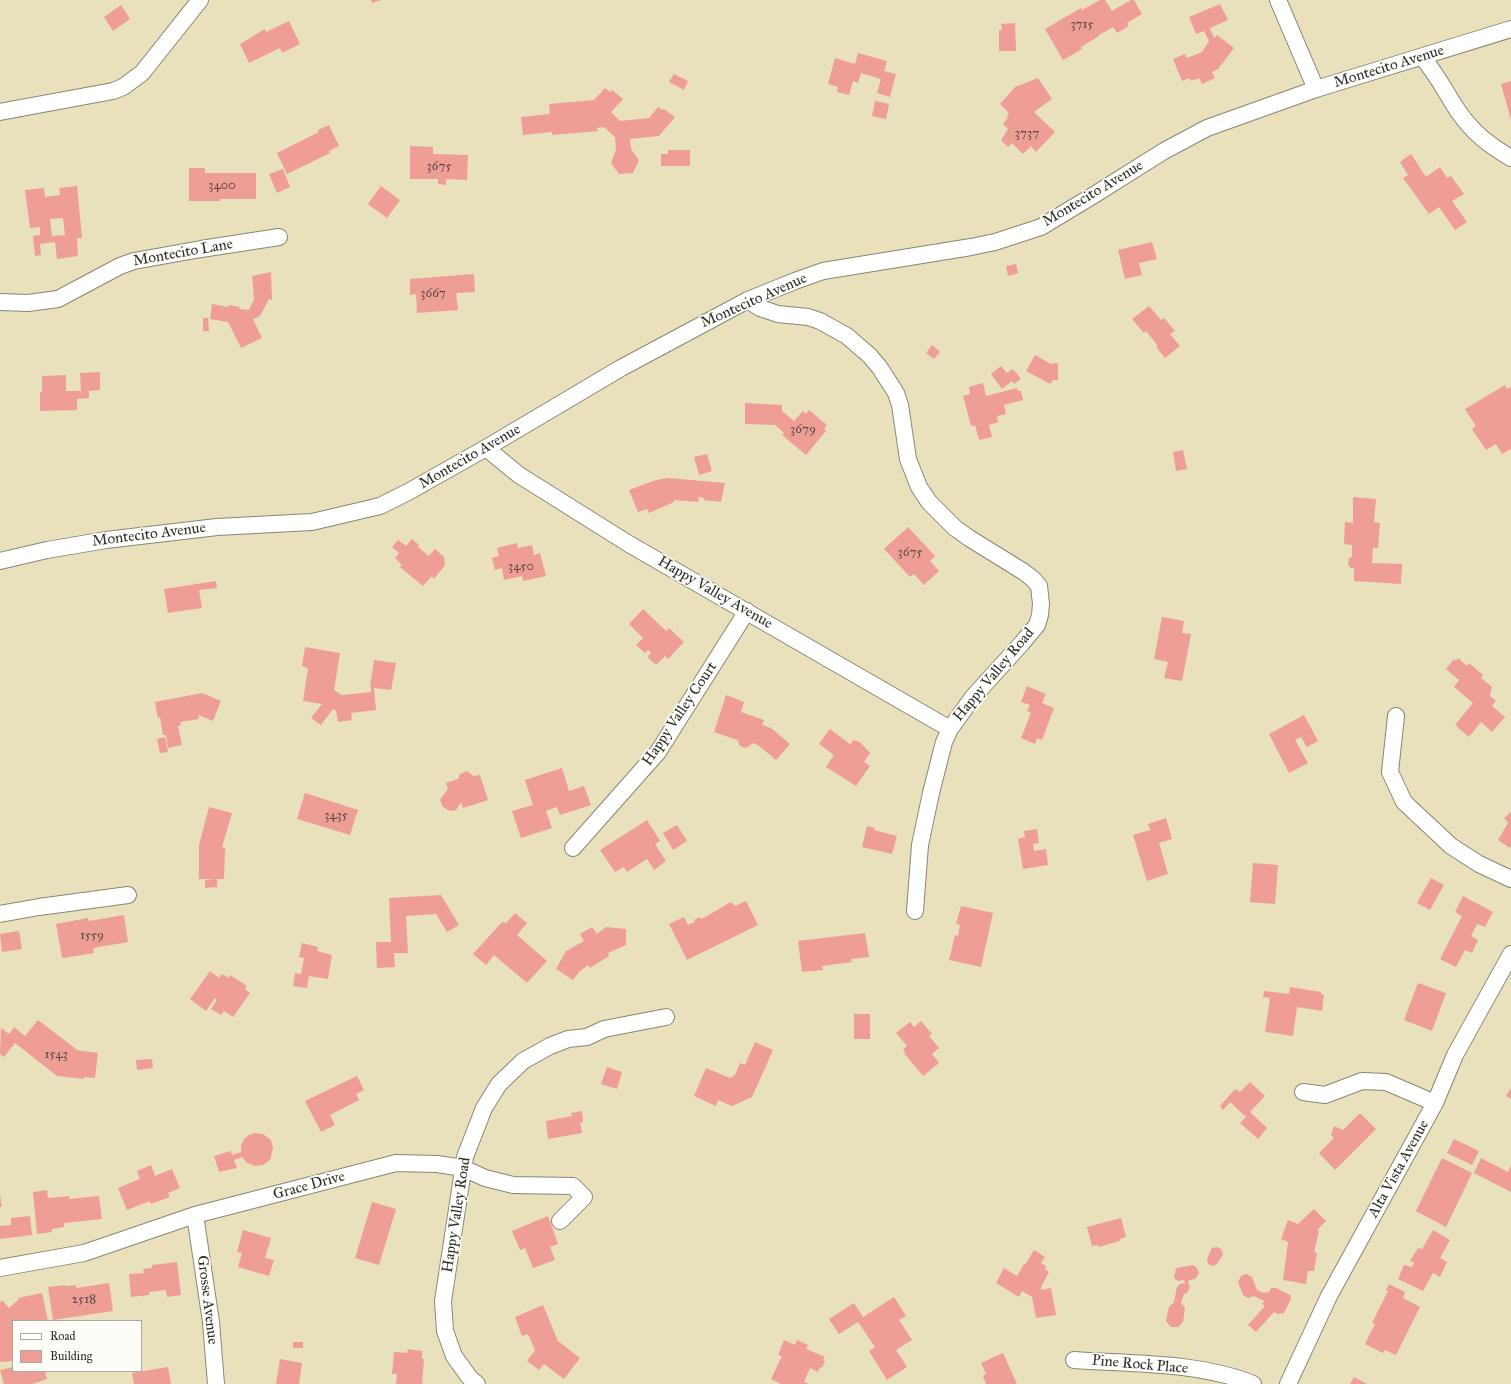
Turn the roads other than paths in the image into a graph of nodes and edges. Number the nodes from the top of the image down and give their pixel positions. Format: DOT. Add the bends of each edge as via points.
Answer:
graph roads {
  1 [pos="200,0"];
  2 [pos="1278,0"];
  3 [pos="1511,29"];
  4 [pos="1422,57"];
  5 [pos="1316,89"];
  6 [pos="0,112"];
  7 [pos="1511,158"];
  8 [pos="279,237"];
  9 [pos="748,300"];
  10 [pos="0,302"];
  11 [pos="486,448"];
  12 [pos="0,561"];
  13 [pos="748,611"];
  14 [pos="1396,716"];
  15 [pos="950,729"];
  16 [pos="573,848"];
  17 [pos="1511,878"];
  18 [pos="128,895"];
  19 [pos="916,911"];
  20 [pos="0,914"];
  21 [pos="1511,954"];
  22 [pos="666,1016"];
  23 [pos="1303,1092"];
  24 [pos="1435,1103"];
  25 [pos="463,1168"];
  26 [pos="195,1215"];
  27 [pos="560,1221"];
  28 [pos="0,1268"];
  29 [pos="1074,1360"];
  30 [pos="216,1384"];
  31 [pos="477,1384"];
  32 [pos="1253,1384"];
  33 [pos="1288,1384"];
  1 -- 6 [label="street" via="142,73 123,87"];
  2 -- 5 [label="street"];
  3 -- 4 [label="street, Montecito Avenue"];
  4 -- 5 [label="street, Montecito Avenue"];
  4 -- 7 [label="street" via="1434,70 1459,112 1473,129 1488,145"];
  5 -- 9 [label="street, Montecito Avenue" via="1229,120 1186,139 1041,227 983,245 823,271"];
  8 -- 10 [label="street, Montecito Lane" via="134,261 58,299 28,303"];
  9 -- 11 [label="street, Montecito Avenue" via="621,368"];
  9 -- 15 [label="street, Happy Valley Road" via="760,308 778,314 820,321 847,336 870,356 896,393 908,459 919,488 929,502 964,535 1024,572 1039,586 1041,604 1036,625 973,697"];
  11 -- 12 [label="street, Montecito Avenue" via="395,500 360,512 312,522 205,528 106,540 65,546"];
  11 -- 13 [label="street, Happy Valley Avenue" via="519,475 629,544"];
  13 -- 15 [label="street, Happy Valley Avenue"];
  13 -- 16 [label="street, Happy Valley Court" via="658,752"];
  14 -- 17 [label="street" via="1390,772 1404,802 1451,846 1478,864"];
  15 -- 19 [label="street, Happy Valley Road" via="940,757 920,845"];
  18 -- 20 [label="street"];
  21 -- 24 [label="street, Alta Vista Avenue" via="1455,1055"];
  22 -- 25 [label="street, Happy Valley Road" via="604,1029 587,1037 568,1039 523,1061 499,1084 484,1108 465,1156"];
  23 -- 24 [label="street" via="1325,1095 1362,1081 1386,1082"];
  24 -- 33 [label="street, Alta Vista Avenue" via="1329,1296"];
  25 -- 26 [label="street, Grace Drive" via="437,1164 396,1163"];
  25 -- 27 [label="street, Grace Drive" via="484,1178 513,1185 573,1186 584,1198"];
  25 -- 31 [label="street, Happy Valley Road" via="443,1301 445,1331 454,1356"];
  26 -- 28 [label="street, Grace Drive" via="84,1253"];
  26 -- 30 [label="street, Grosse Avenue" via="211,1322"];
  29 -- 32 [label="street, Pine Rock Place" via="1181,1367 1236,1377"];
}
